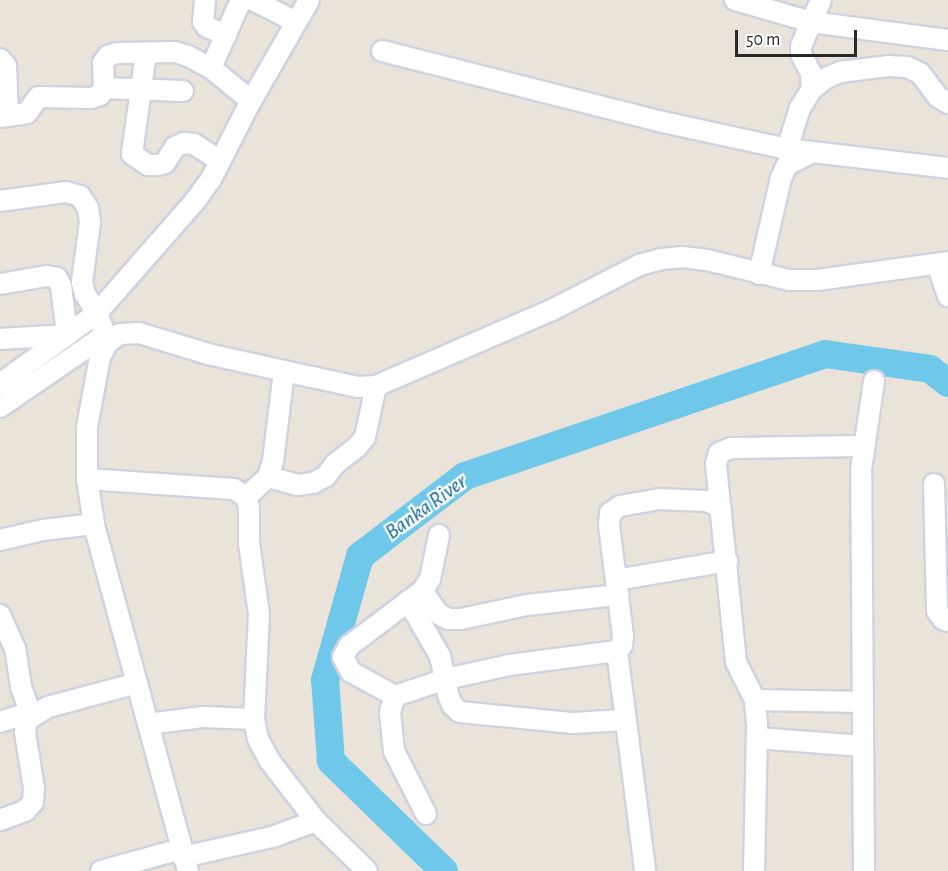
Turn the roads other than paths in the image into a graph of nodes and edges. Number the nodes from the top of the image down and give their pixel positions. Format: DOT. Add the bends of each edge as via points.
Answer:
graph roads {
  1 [pos="205,0"];
  2 [pos="241,0"];
  3 [pos="253,0"];
  4 [pos="309,0"];
  5 [pos="735,0"];
  6 [pos="821,0"];
  7 [pos="296,22"];
  8 [pos="811,22"];
  9 [pos="226,35"];
  10 [pos="948,40"];
  11 [pos="382,51"];
  12 [pos="146,53"];
  13 [pos="0,59"];
  14 [pos="211,68"];
  15 [pos="104,88"];
  16 [pos="812,89"];
  17 [pos="142,90"];
  18 [pos="183,91"];
  19 [pos="251,101"];
  20 [pos="948,104"];
  21 [pos="4,117"];
  22 [pos="787,149"];
  23 [pos="811,153"];
  24 [pos="220,161"];
  25 [pos="948,168"];
  26 [pos="0,201"];
  27 [pos="942,263"];
  28 [pos="759,274"];
  29 [pos="0,284"];
  30 [pos="948,296"];
  31 [pos="97,313"];
  32 [pos="67,335"];
  33 [pos="0,339"];
  34 [pos="106,339"];
  35 [pos="284,371"];
  36 [pos="874,381"];
  37 [pos="0,384"];
  38 [pos="376,386"];
  39 [pos="0,407"];
  40 [pos="862,446"];
  41 [pos="268,477"];
  42 [pos="87,479"];
  43 [pos="934,484"];
  44 [pos="246,497"];
  45 [pos="720,507"];
  46 [pos="94,524"];
  47 [pos="439,535"];
  48 [pos="0,540"];
  49 [pos="942,551"];
  50 [pos="727,561"];
  51 [pos="617,587"];
  52 [pos="415,596"];
  53 [pos="0,615"];
  54 [pos="948,621"];
  55 [pos="617,651"];
  56 [pos="446,680"];
  57 [pos="137,683"];
  58 [pos="395,696"];
  59 [pos="755,700"];
  60 [pos="862,702"];
  61 [pos="31,714"];
  62 [pos="254,719"];
  63 [pos="625,720"];
  64 [pos="0,722"];
  65 [pos="148,724"];
  66 [pos="757,738"];
  67 [pos="863,746"];
  68 [pos="426,814"];
  69 [pos="0,820"];
  70 [pos="316,821"];
  71 [pos="184,859"];
  72 [pos="101,871"];
  73 [pos="367,871"];
  74 [pos="645,871"];
  75 [pos="754,871"];
  76 [pos="864,871"];
  1 -- 9 [label="street" via="203,22"];
  2 -- 9 [label="street"];
  3 -- 7 [label="street"];
  4 -- 7 [label="street"];
  5 -- 8 [label="street"];
  6 -- 8 [label="street"];
  7 -- 19 [label="street"];
  8 -- 10 [label="street"];
  8 -- 16 [label="street" via="801,54"];
  9 -- 14 [label="street"];
  11 -- 22 [label="street"];
  12 -- 14 [label="street" via="175,52"];
  12 -- 15 [label="street" via="108,56 103,63"];
  12 -- 17 [label="street"];
  13 -- 21 [label="street" via="6,66"];
  14 -- 19 [label="street"];
  15 -- 17 [label="street"];
  15 -- 21 [label="street" via="100,95 91,98 38,97 27,113"];
  16 -- 20 [label="street" via="840,72 907,67 920,73"];
  16 -- 22 [label="street" via="800,108"];
  17 -- 18 [label="street"];
  17 -- 24 [label="street" via="131,145 137,159 148,165 165,163 176,147 184,143 194,144"];
  19 -- 24 [label="street"];
  22 -- 23 [label="street"];
  23 -- 25 [label="street"];
  23 -- 28 [label="street" via="788,165 781,178"];
  24 -- 31 [label="street" via="195,201"];
  26 -- 31 [label="street" via="66,192 80,196 88,208 90,222 82,282"];
  27 -- 28 [label="street" via="817,280"];
  27 -- 30 [label="street"];
  28 -- 38 [label="street" via="682,257 639,265 552,310"];
  29 -- 32 [label="street" via="47,276 57,278"];
  31 -- 32 [label="street"];
  31 -- 34 [label="street"];
  32 -- 33 [label="street"];
  32 -- 37 [label="street"];
  34 -- 35 [label="street" via="140,333"];
  34 -- 39 [label="street"];
  34 -- 42 [label="street" via="87,427"];
  35 -- 38 [label="street" via="358,387"];
  35 -- 41 [label="street"];
  36 -- 40 [label="street"];
  38 -- 41 [label="street" via="364,437 326,476 298,485"];
  40 -- 45 [label="street" via="731,448 718,453"];
  40 -- 60 [label="street"];
  41 -- 44 [label="street"];
  42 -- 44 [label="street" via="234,489"];
  42 -- 46 [label="street"];
  43 -- 49 [label="street"];
  44 -- 62 [label="street" via="259,614"];
  45 -- 50 [label="street"];
  45 -- 51 [label="street" via="685,498 658,499 620,506 610,513"];
  46 -- 48 [label="street"];
  46 -- 57 [label="street"];
  47 -- 52 [label="street" via="430,579"];
  49 -- 54 [label="street" via="937,611"];
  50 -- 51 [label="street"];
  50 -- 59 [label="street" via="736,662"];
  51 -- 52 [label="street" via="461,619 448,619"];
  51 -- 55 [label="street" via="623,636"];
  52 -- 56 [label="street"];
  52 -- 58 [label="street" via="349,646 343,657 351,672"];
  53 -- 61 [label="street" via="15,648 21,687"];
  55 -- 56 [label="street" via="509,665"];
  55 -- 63 [label="street"];
  56 -- 58 [label="street"];
  56 -- 63 [label="street" via="453,706 460,712 573,723"];
  57 -- 61 [label="street"];
  57 -- 65 [label="street"];
  58 -- 68 [label="street" via="390,712 394,751"];
  59 -- 60 [label="street"];
  59 -- 66 [label="street"];
  60 -- 67 [label="street"];
  61 -- 64 [label="street"];
  61 -- 69 [label="street" via="25,733 33,802 25,811"];
  62 -- 65 [label="street" via="203,717"];
  62 -- 70 [label="street" via="258,740 269,760"];
  63 -- 74 [label="street"];
  65 -- 71 [label="street"];
  66 -- 67 [label="street"];
  66 -- 75 [label="street"];
  67 -- 76 [label="street"];
  70 -- 71 [label="street" via="272,837"];
  70 -- 73 [label="street"];
  71 -- 72 [label="street"];
}
